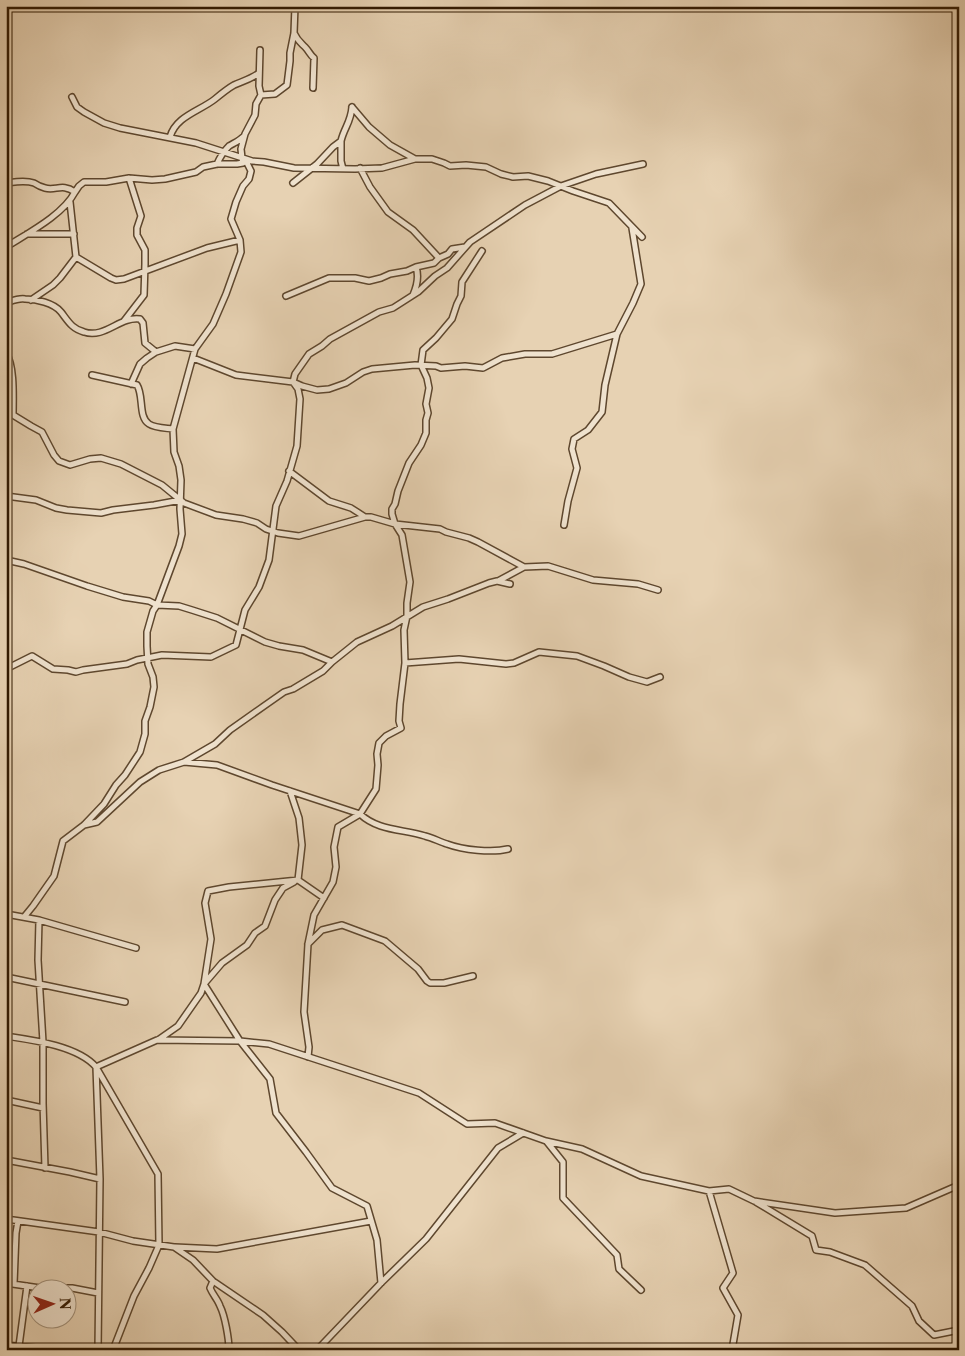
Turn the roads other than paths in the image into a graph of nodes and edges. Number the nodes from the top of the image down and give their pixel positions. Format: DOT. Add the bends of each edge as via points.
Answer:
graph roads {
  1 [pos="295,7"];
  2 [pos="294,33"];
  3 [pos="260,50"];
  4 [pos="260,73"];
  5 [pos="313,88"];
  6 [pos="261,95"];
  7 [pos="72,97"];
  8 [pos="245,134"];
  9 [pos="170,137"];
  10 [pos="341,141"];
  11 [pos="225,152"];
  12 [pos="242,158"];
  13 [pos="415,159"];
  14 [pos="217,164"];
  15 [pos="643,164"];
  16 [pos="312,168"];
  17 [pos="360,168"];
  18 [pos="344,169"];
  19 [pos="129,178"];
  20 [pos="6,183"];
  21 [pos="293,184"];
  22 [pos="561,186"];
  23 [pos="75,192"];
  24 [pos="70,202"];
  25 [pos="632,228"];
  26 [pos="26,234"];
  27 [pos="74,234"];
  28 [pos="642,237"];
  29 [pos="240,240"];
  30 [pos="465,246"];
  31 [pos="6,247"];
  32 [pos="482,251"];
  33 [pos="76,257"];
  34 [pos="439,258"];
  35 [pos="416,266"];
  36 [pos="144,271"];
  37 [pos="413,295"];
  38 [pos="286,296"];
  39 [pos="31,300"];
  40 [pos="6,303"];
  41 [pos="124,320"];
  42 [pos="617,334"];
  43 [pos="195,349"];
  44 [pos="156,352"];
  45 [pos="6,353"];
  46 [pos="193,358"];
  47 [pos="421,365"];
  48 [pos="92,375"];
  49 [pos="293,382"];
  50 [pos="131,384"];
  51 [pos="6,413"];
  52 [pos="13,415"];
  53 [pos="173,429"];
  54 [pos="290,471"];
  55 [pos="6,496"];
  56 [pos="181,500"];
  57 [pos="365,517"];
  58 [pos="395,524"];
  59 [pos="564,525"];
  60 [pos="272,531"];
  61 [pos="6,560"];
  62 [pos="524,567"];
  63 [pos="497,581"];
  64 [pos="510,584"];
  65 [pos="658,590"];
  66 [pos="157,605"];
  67 [pos="407,616"];
  68 [pos="240,630"];
  69 [pos="148,658"];
  70 [pos="332,662"];
  71 [pos="405,663"];
  72 [pos="6,669"];
  73 [pos="660,677"];
  74 [pos="184,762"];
  75 [pos="290,791"];
  76 [pos="360,814"];
  77 [pos="84,825"];
  78 [pos="508,849"];
  79 [pos="298,880"];
  80 [pos="324,898"];
  81 [pos="6,914"];
  82 [pos="24,917"];
  83 [pos="39,920"];
  84 [pos="308,944"];
  85 [pos="136,948"];
  86 [pos="473,976"];
  87 [pos="6,977"];
  88 [pos="40,984"];
  89 [pos="204,984"];
  90 [pos="125,1002"];
  91 [pos="6,1036"];
  92 [pos="157,1040"];
  93 [pos="240,1041"];
  94 [pos="43,1042"];
  95 [pos="308,1057"];
  96 [pos="96,1067"];
  97 [pos="6,1100"];
  98 [pos="43,1108"];
  99 [pos="522,1133"];
  100 [pos="546,1141"];
  101 [pos="6,1160"];
  102 [pos="45,1168"];
  103 [pos="100,1179"];
  104 [pos="959,1185"];
  105 [pos="709,1191"];
  106 [pos="754,1201"];
  107 [pos="6,1219"];
  108 [pos="18,1221"];
  109 [pos="372,1222"];
  110 [pos="99,1232"];
  111 [pos="159,1244"];
  112 [pos="174,1246"];
  113 [pos="213,1281"];
  114 [pos="6,1283"];
  115 [pos="381,1283"];
  116 [pos="14,1284"];
  117 [pos="27,1286"];
  118 [pos="641,1290"];
  119 [pos="98,1293"];
  120 [pos="959,1330"];
  121 [pos="6,1345"];
  122 [pos="19,1346"];
  123 [pos="56,1350"];
  124 [pos="98,1350"];
  125 [pos="113,1350"];
  126 [pos="229,1350"];
  127 [pos="299,1350"];
  128 [pos="317,1350"];
  129 [pos="732,1350"];
  1 -- 2 [label="street"];
  2 -- 5 [label="street" via="314,58"];
  2 -- 6 [label="street" via="287,84 274,94"];
  3 -- 4 [label="street"];
  4 -- 6 [label="street"];
  4 -- 9 [label="street" via="233,86 189,115"];
  6 -- 8 [label="street"];
  7 -- 9 [label="street" via="77,107 104,123"];
  8 -- 11 [label="street"];
  8 -- 12 [label="street"];
  9 -- 11 [label="street"];
  10 -- 13 [label="street" via="352,107 390,145"];
  10 -- 16 [label="street"];
  10 -- 18 [label="street"];
  11 -- 12 [label="street"];
  11 -- 14 [label="street"];
  12 -- 14 [label="street" via="242,163"];
  12 -- 16 [label="street" via="294,168"];
  12 -- 29 [label="street" via="251,171 231,219"];
  13 -- 17 [label="street" via="382,168"];
  13 -- 22 [label="street" via="450,166 486,167 501,174 528,176"];
  14 -- 19 [label="street" via="158,180"];
  15 -- 22 [label="street" via="596,174"];
  16 -- 18 [label="street"];
  16 -- 21 [label="street"];
  17 -- 18 [label="street"];
  17 -- 34 [label="street" via="388,212 413,230"];
  19 -- 23 [label="street" via="84,182"];
  19 -- 36 [label="street" via="141,216 137,235 145,250"];
  20 -- 23 [label="street" via="24,181 46,189 63,187"];
  22 -- 25 [label="street" via="609,203"];
  22 -- 30 [label="street" via="525,205"];
  23 -- 24 [label="street"];
  24 -- 26 [label="street"];
  24 -- 27 [label="street"];
  25 -- 28 [label="street"];
  25 -- 42 [label="street" via="641,284"];
  26 -- 27 [label="street"];
  26 -- 31 [label="street"];
  27 -- 33 [label="street"];
  29 -- 36 [label="street" via="207,248"];
  29 -- 43 [label="street" via="241,252 226,294 213,324"];
  30 -- 34 [label="street" via="452,248"];
  30 -- 37 [label="street" via="447,268"];
  32 -- 47 [label="street" via="462,282 461,296 452,319 423,350"];
  33 -- 36 [label="street" via="116,280"];
  33 -- 39 [label="street" via="53,285"];
  34 -- 35 [label="street" via="434,263"];
  35 -- 37 [label="street"];
  35 -- 38 [label="street" via="369,280 329,278"];
  36 -- 41 [label="street" via="144,295"];
  37 -- 49 [label="street" via="330,339 309,354"];
  39 -- 40 [label="street" via="26,298"];
  39 -- 41 [label="street" via="57,307 71,325 84,332 103,331"];
  41 -- 44 [label="street" via="140,319 145,343"];
  42 -- 47 [label="street" via="552,354 502,358 482,368"];
  42 -- 59 [label="street" via="602,412 588,430 574,438 572,449 577,468"];
  43 -- 44 [label="street" via="175,346"];
  43 -- 46 [label="street"];
  44 -- 50 [label="street" via="140,364"];
  45 -- 52 [label="street" via="12,378"];
  46 -- 49 [label="street" via="236,375"];
  46 -- 53 [label="street"];
  47 -- 49 [label="street" via="372,369 329,389 317,390"];
  47 -- 58 [label="street" via="429,388 426,433 398,490 392,509"];
  48 -- 50 [label="street"];
  49 -- 54 [label="street" via="299,393 299,427"];
  50 -- 53 [label="street" via="137,385 143,415 148,423"];
  51 -- 52 [label="street"];
  52 -- 56 [label="street" via="42,432 59,461 70,465 101,458 121,464 162,485"];
  53 -- 56 [label="street"];
  54 -- 57 [label="street" via="329,501 351,508"];
  54 -- 60 [label="street" via="276,506"];
  55 -- 56 [label="street" via="36,500 67,510 101,513"];
  56 -- 60 [label="street" via="216,515 243,519"];
  56 -- 66 [label="street" via="181,540"];
  57 -- 58 [label="street"];
  57 -- 60 [label="street" via="302,536"];
  58 -- 62 [label="street" via="470,538"];
  58 -- 67 [label="street" via="402,535 408,565"];
  60 -- 68 [label="street" via="269,560 245,610"];
  61 -- 66 [label="street"];
  62 -- 63 [label="street"];
  62 -- 65 [label="street" via="548,566 593,580 638,584"];
  63 -- 64 [label="street"];
  63 -- 67 [label="street" via="423,607"];
  66 -- 68 [label="street" via="179,606 217,618"];
  66 -- 69 [label="street" via="148,632"];
  67 -- 70 [label="street" via="357,642"];
  67 -- 71 [label="street"];
  68 -- 69 [label="street" via="236,645 211,657 162,655"];
  68 -- 70 [label="street" via="265,642 303,650"];
  69 -- 72 [label="street" via="76,672 54,669 32,656"];
  69 -- 77 [label="street" via="154,687 145,721 144,744 107,800"];
  70 -- 74 [label="street"];
  71 -- 73 [label="street" via="459,659 506,664 539,652 577,656 647,682"];
  71 -- 76 [label="street" via="401,728 379,743 376,789"];
  74 -- 75 [label="street" via="217,765"];
  74 -- 77 [label="street" via="159,770 140,782 97,822"];
  75 -- 76 [label="street"];
  75 -- 79 [label="street" via="299,818 302,845"];
  76 -- 78 [label="street" via="384,827 427,836 449,845 490,852"];
  76 -- 80 [label="street" via="338,827 334,847 336,867 333,882"];
  77 -- 82 [label="street" via="63,841 54,876"];
  79 -- 80 [label="street"];
  79 -- 89 [label="street" via="283,888 265,926 247,945 222,963"];
  79 -- 89 [label="street" via="208,891 205,903 211,940"];
  80 -- 84 [label="street" via="314,915"];
  81 -- 82 [label="street"];
  82 -- 83 [label="street"];
  83 -- 85 [label="street"];
  83 -- 88 [label="street"];
  84 -- 86 [label="street" via="322,930 342,925 385,941 430,982 444,983"];
  84 -- 95 [label="street" via="304,1012"];
  87 -- 88 [label="street"];
  88 -- 90 [label="street"];
  88 -- 94 [label="street"];
  89 -- 92 [label="street" via="202,993 178,1026"];
  89 -- 93 [label="street"];
  91 -- 94 [label="street"];
  92 -- 93 [label="street"];
  92 -- 96 [label="street"];
  93 -- 95 [label="street" via="269,1044"];
  93 -- 109 [label="street" via="270,1079 276,1113 332,1188 367,1206"];
  94 -- 96 [label="street" via="90,1060"];
  94 -- 98 [label="street"];
  95 -- 99 [label="street" via="418,1093 467,1124 494,1123"];
  96 -- 103 [label="street"];
  96 -- 111 [label="street" via="158,1174"];
  97 -- 98 [label="street"];
  98 -- 102 [label="street"];
  99 -- 100 [label="street"];
  99 -- 115 [label="street" via="498,1148 426,1239"];
  100 -- 105 [label="street" via="582,1149 641,1176"];
  100 -- 118 [label="street" via="564,1162 563,1198 617,1255 619,1269"];
  101 -- 102 [label="street"];
  102 -- 103 [label="street"];
  103 -- 110 [label="street"];
  104 -- 106 [label="street" via="906,1208 835,1213"];
  105 -- 106 [label="street" via="729,1189"];
  105 -- 129 [label="street" via="733,1273 723,1288 738,1315"];
  106 -- 120 [label="street" via="812,1236 816,1250 865,1265 912,1306 919,1321 934,1335"];
  107 -- 108 [label="street"];
  108 -- 110 [label="street"];
  108 -- 116 [label="street"];
  109 -- 112 [label="street" via="217,1249"];
  109 -- 115 [label="street"];
  110 -- 111 [label="street"];
  110 -- 119 [label="street"];
  111 -- 112 [label="street"];
  111 -- 125 [label="street"];
  112 -- 113 [label="street"];
  113 -- 126 [label="street" via="210,1288 222,1312"];
  113 -- 127 [label="street" via="263,1315"];
  114 -- 116 [label="street"];
  115 -- 128 [label="street"];
  116 -- 117 [label="street"];
  117 -- 119 [label="street"];
  117 -- 122 [label="street"];
  119 -- 124 [label="street"];
  121 -- 122 [label="street"];
  122 -- 123 [label="street"];
}
